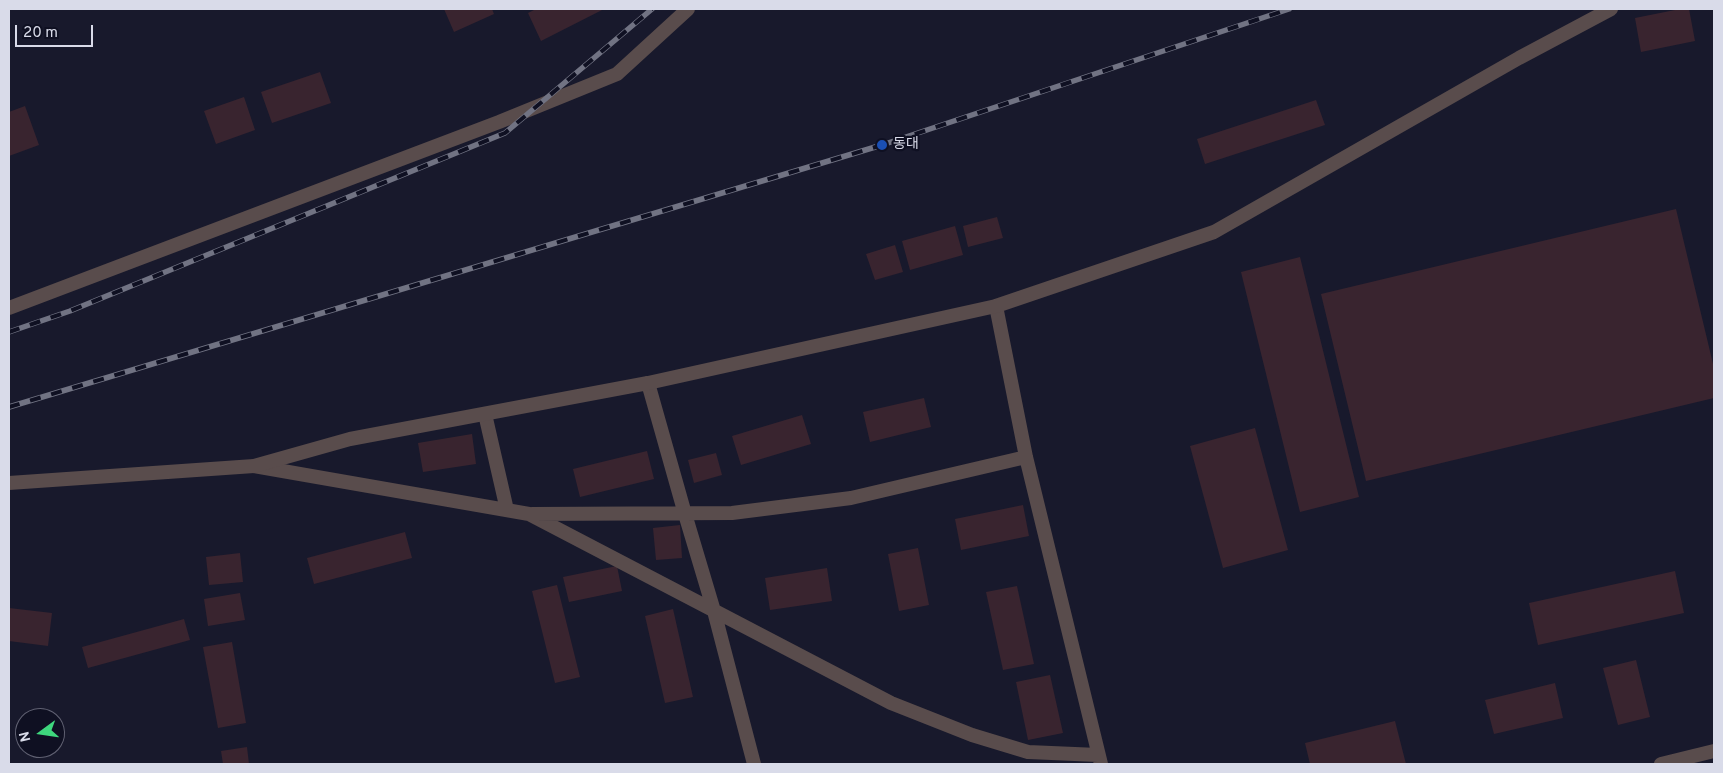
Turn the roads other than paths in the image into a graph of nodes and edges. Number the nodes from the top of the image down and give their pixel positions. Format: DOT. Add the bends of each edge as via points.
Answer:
graph roads {
  1 [pos="688,9"];
  2 [pos="1611,9"];
  3 [pos="996,306"];
  4 [pos="9,308"];
  5 [pos="648,383"];
  6 [pos="485,414"];
  7 [pos="1026,457"];
  8 [pos="254,466"];
  9 [pos="9,483"];
  10 [pos="507,510"];
  11 [pos="529,514"];
  12 [pos="685,514"];
  13 [pos="714,611"];
  14 [pos="1714,751"];
  15 [pos="1100,759"];
  16 [pos="754,764"];
  17 [pos="1661,764"];
  1 -- 4 [label="street" via="617,74"];
  2 -- 3 [label="street" via="1214,232"];
  3 -- 5 [label="street"];
  3 -- 7 [label="street"];
  5 -- 6 [label="street"];
  5 -- 12 [label="street"];
  6 -- 8 [label="street" via="350,439"];
  6 -- 10 [label="street"];
  7 -- 12 [label="street" via="851,498 732,513"];
  7 -- 15 [label="street"];
  8 -- 9 [label="street"];
  8 -- 10 [label="street"];
  10 -- 11 [label="street"];
  11 -- 12 [label="street"];
  11 -- 13 [label="street"];
  12 -- 13 [label="street"];
  13 -- 15 [label="street" via="891,703 972,735 1028,752"];
  13 -- 16 [label="street"];
  14 -- 17 [label="street"];
}
